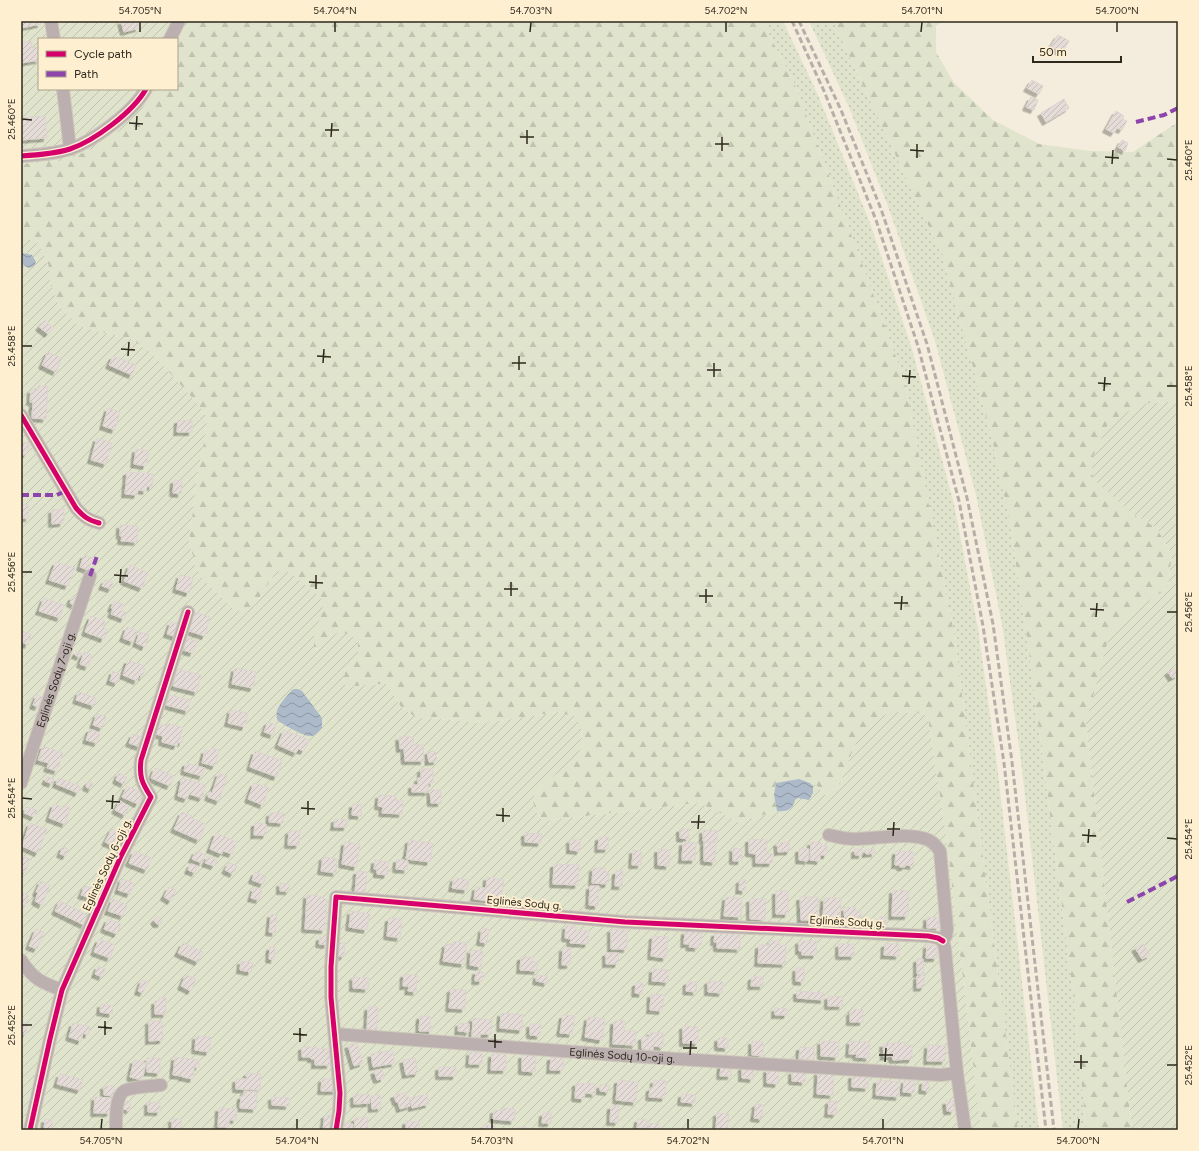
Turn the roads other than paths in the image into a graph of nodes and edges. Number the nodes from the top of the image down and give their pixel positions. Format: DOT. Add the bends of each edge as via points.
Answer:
graph roads {
  1 [pos="51,21"];
  2 [pos="179,21"];
  3 [pos="54,38"];
  4 [pos="170,38"];
  5 [pos="63,90"];
  6 [pos="145,90"];
  7 [pos="70,149"];
  8 [pos="21,156"];
  9 [pos="21,415"];
  10 [pos="99,522"];
  11 [pos="90,576"];
  12 [pos="188,612"];
  13 [pos="21,783"];
  14 [pos="829,836"];
  15 [pos="943,941"];
  16 [pos="21,960"];
  17 [pos="62,990"];
  18 [pos="335,1034"];
  19 [pos="957,1073"];
  20 [pos="161,1085"];
  21 [pos="30,1130"];
  22 [pos="116,1130"];
  23 [pos="336,1130"];
  24 [pos="965,1130"];
  1 -- 3 [label="street"];
  2 -- 4 [label="street"];
  5 -- 7 [label="street"];
  6 -- 7 [label="street" via="133,106 116,121 88,141"];
  7 -- 8 [label="street" via="50,154"];
  9 -- 10 [label="street" via="76,508 83,516"];
  11 -- 13 [label="street, Eglinės Sodų 7-oji g."];
  12 -- 17 [label="street, Eglinės Sodų 6-oji g." via="141,760 140,777 151,796 121,856"];
  14 -- 15 [label="street" via="843,839 910,836 925,838 936,846 940,852 947,930"];
  15 -- 18 [label="street, Eglinės Sodų g." via="928,936 625,922 336,897 331,967"];
  15 -- 19 [label="street"];
  16 -- 17 [label="street" via="37,979"];
  17 -- 21 [label="street, Eglinės Sodų 6-oji g."];
  18 -- 19 [label="street, Eglinės Sodų 10-oji g." via="941,1076"];
  18 -- 23 [label="street, Eglinės Sodų g." via="340,1093"];
  19 -- 24 [label="street"];
  20 -- 22 [label="street" via="123,1091 118,1103"];
}
